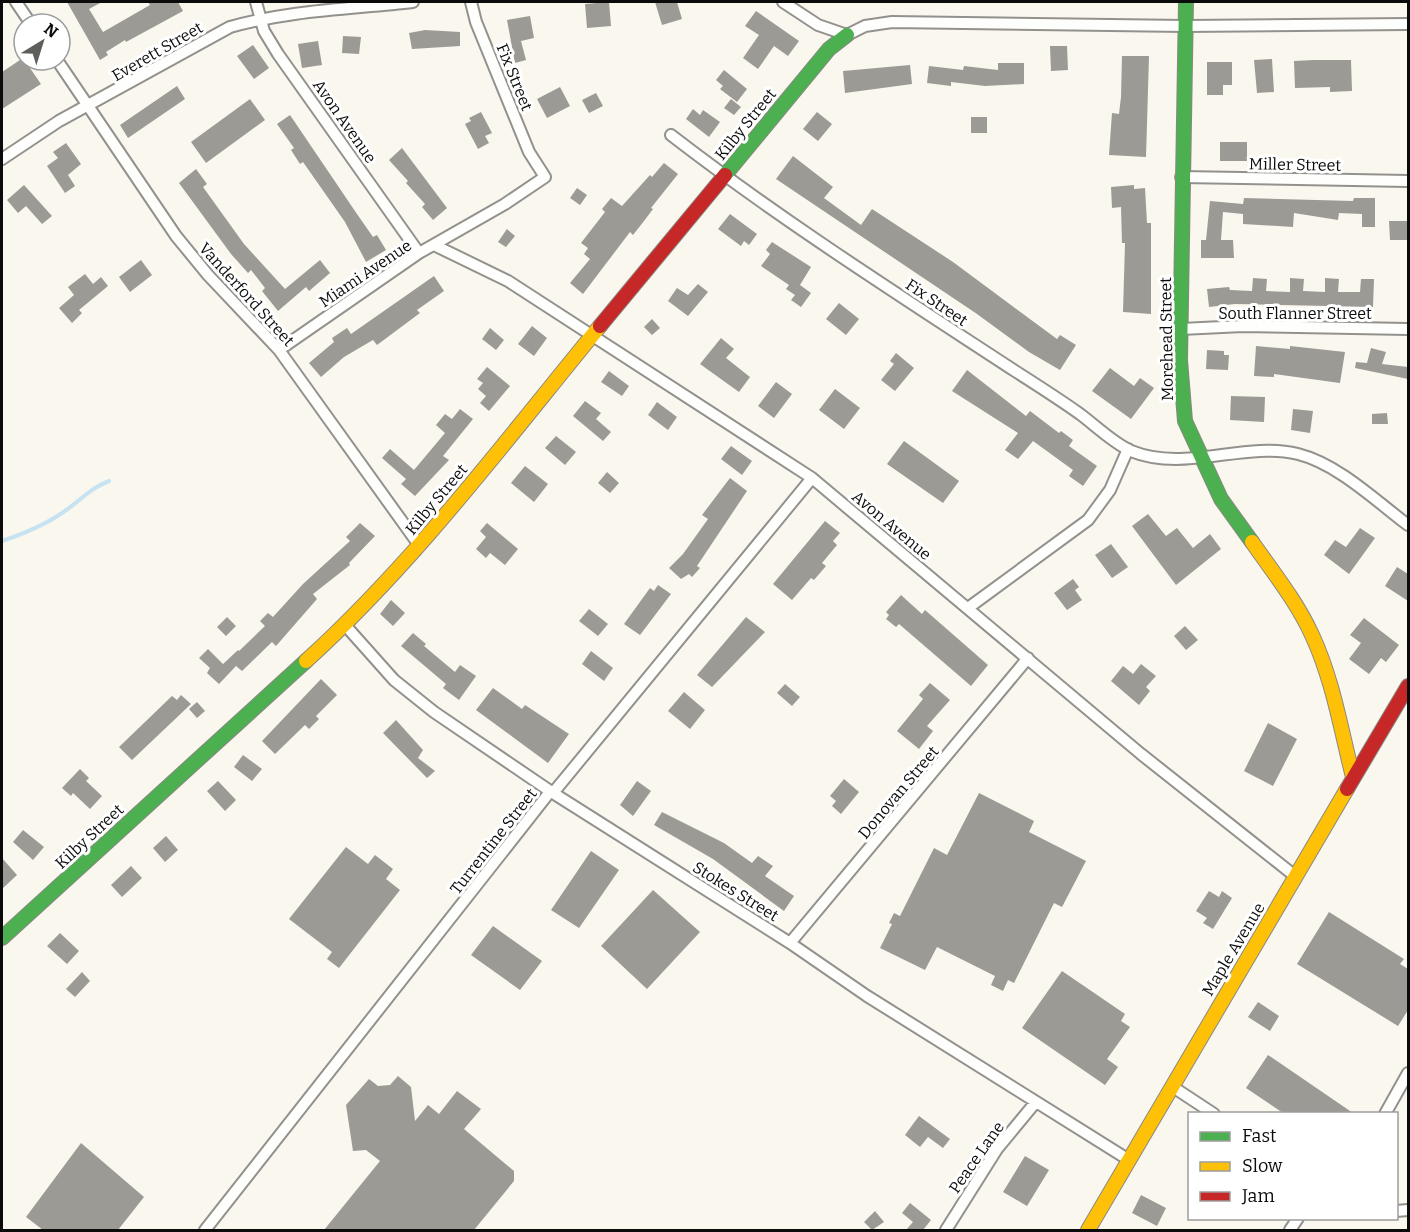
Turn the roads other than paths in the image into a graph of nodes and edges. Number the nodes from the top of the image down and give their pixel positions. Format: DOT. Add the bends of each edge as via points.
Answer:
graph roads {
  1 [pos="256,2"];
  2 [pos="413,2"];
  3 [pos="471,2"];
  4 [pos="783,2"];
  5 [pos="1186,2"];
  6 [pos="260,18"];
  7 [pos="1408,24"];
  8 [pos="1185,26"];
  9 [pos="847,35"];
  10 [pos="65,72"];
  11 [pos="88,107"];
  12 [pos="671,135"];
  13 [pos="2,159"];
  14 [pos="724,176"];
  15 [pos="1181,177"];
  16 [pos="1408,181"];
  17 [pos="469,225"];
  18 [pos="436,246"];
  19 [pos="419,253"];
  20 [pos="1181,329"];
  21 [pos="1408,329"];
  22 [pos="592,335"];
  23 [pos="279,350"];
  24 [pos="1128,449"];
  25 [pos="1201,458"];
  26 [pos="812,478"];
  27 [pos="1408,525"];
  28 [pos="419,545"];
  29 [pos="968,608"];
  30 [pos="345,625"];
  31 [pos="1028,658"];
  32 [pos="1408,686"];
  33 [pos="1353,777"];
  34 [pos="554,792"];
  35 [pos="1295,876"];
  36 [pos="2,938"];
  37 [pos="790,943"];
  38 [pos="1408,1073"];
  39 [pos="1173,1087"];
  40 [pos="1035,1103"];
  41 [pos="1212,1112"];
  42 [pos="1387,1112"];
  43 [pos="1129,1160"];
  44 [pos="205,1230"];
  45 [pos="946,1230"];
  46 [pos="1088,1230"];
  1 -- 6 [label="street, Avon Avenue"];
  2 -- 6 [label="street, Everett Street"];
  3 -- 17 [label="street, Fix Street" via="529,152 545,177"];
  4 -- 9 [label="street" via="818,26"];
  5 -- 8 [label="street, Morehead Street"];
  6 -- 11 [label="street, Everett Street" via="230,27"];
  6 -- 19 [label="street, Avon Avenue" via="278,54"];
  7 -- 8 [label="street"];
  8 -- 9 [label="street" via="892,22 865,26"];
  8 -- 15 [label="street, Morehead Street"];
  9 -- 14 [label="street, Kilby Street" via="829,49"];
  10 -- 11 [label="street, Vanderford Street"];
  11 -- 13 [label="street, Everett Street" via="34,136"];
  11 -- 23 [label="street, Vanderford Street" via="188,252"];
  12 -- 14 [label="street, Fix Street"];
  14 -- 22 [label="street, Kilby Street"];
  14 -- 24 [label="street, Fix Street"];
  15 -- 16 [label="street, Miller Street"];
  15 -- 20 [label="street, Morehead Street"];
  17 -- 18 [label="street, Miami Avenue"];
  18 -- 19 [label="street, Miami Avenue"];
  18 -- 22 [label="street, Avon Avenue" via="507,280"];
  19 -- 23 [label="street, Miami Avenue"];
  20 -- 21 [label="street, South Flanner Street"];
  20 -- 25 [label="street, Morehead Street" via="1185,421"];
  22 -- 26 [label="street, Avon Avenue"];
  22 -- 28 [label="street, Kilby Street"];
  23 -- 28 [label="street, Vanderford Street"];
  24 -- 25 [label="street, Fix Street" via="1161,459"];
  24 -- 29 [label="street" via="1110,490 1088,520"];
  25 -- 27 [label="street, Fix Street" via="1239,453 1298,454 1343,477"];
  25 -- 33 [label="street, Morehead Street" via="1221,499 1286,590 1312,635 1328,677"];
  26 -- 29 [label="street, Avon Avenue"];
  26 -- 34 [label="street, Turrentine Street"];
  28 -- 30 [label="street, Kilby Street"];
  29 -- 31 [label="street, Avon Avenue"];
  30 -- 34 [label="street, Stokes Street" via="407,691"];
  30 -- 36 [label="street, Kilby Street"];
  31 -- 35 [label="street, Avon Avenue"];
  31 -- 37 [label="street, Donovan Street"];
  32 -- 33 [label="street, Maple Avenue"];
  33 -- 35 [label="street, Maple Avenue"];
  34 -- 37 [label="street, Stokes Street"];
  34 -- 44 [label="street, Turrentine Street"];
  35 -- 39 [label="street, Maple Avenue"];
  37 -- 40 [label="street, Stokes Street"];
  38 -- 42 [label="street"];
  39 -- 41 [label="street"];
  39 -- 43 [label="street, Maple Avenue"];
  40 -- 43 [label="street, Stokes Street"];
  40 -- 45 [label="street, Peace Lane" via="997,1149"];
  43 -- 46 [label="street, Maple Avenue"];
}
